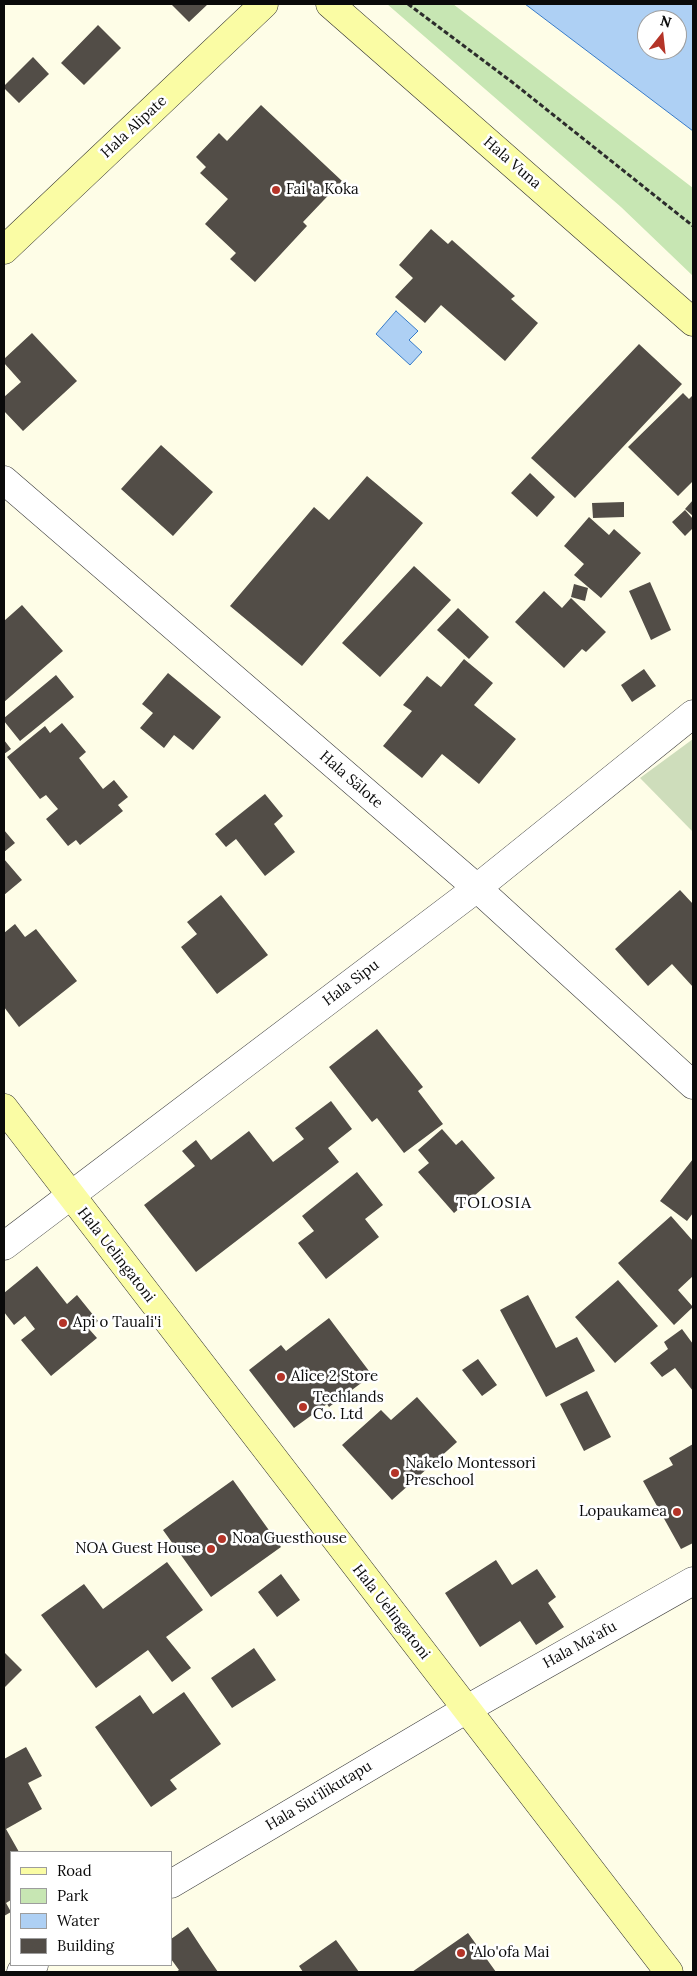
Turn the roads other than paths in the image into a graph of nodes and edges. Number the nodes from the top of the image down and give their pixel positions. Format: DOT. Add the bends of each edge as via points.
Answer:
graph roads {
  1 [pos="264,4"];
  2 [pos="330,4"];
  3 [pos="4,250"];
  4 [pos="693,322"];
  5 [pos="4,480"];
  6 [pos="693,714"];
  7 [pos="477,888"];
  8 [pos="693,1085"];
  9 [pos="4,1108"];
  10 [pos="70,1195"];
  11 [pos="4,1246"];
  12 [pos="693,1581"];
  13 [pos="467,1709"];
  14 [pos="172,1883"];
  15 [pos="669,1972"];
  1 -- 3 [label="street, Hala Alipate"];
  2 -- 4 [label="street, Hala Vuna"];
  5 -- 7 [label="street, Hala Sālote"];
  6 -- 7 [label="street, Hala Sipu"];
  7 -- 8 [label="street, Hala Sālote"];
  7 -- 10 [label="street, Hala Sipu"];
  9 -- 10 [label="street, Hala Uelingatoni"];
  10 -- 11 [label="street, Hala Sipu"];
  10 -- 13 [label="street, Hala Uelingatoni"];
  12 -- 13 [label="street, Hala Ma'afu"];
  13 -- 14 [label="street, Hala Siu'ilikutapu"];
  13 -- 15 [label="street, Hala Uelingatoni"];
}
